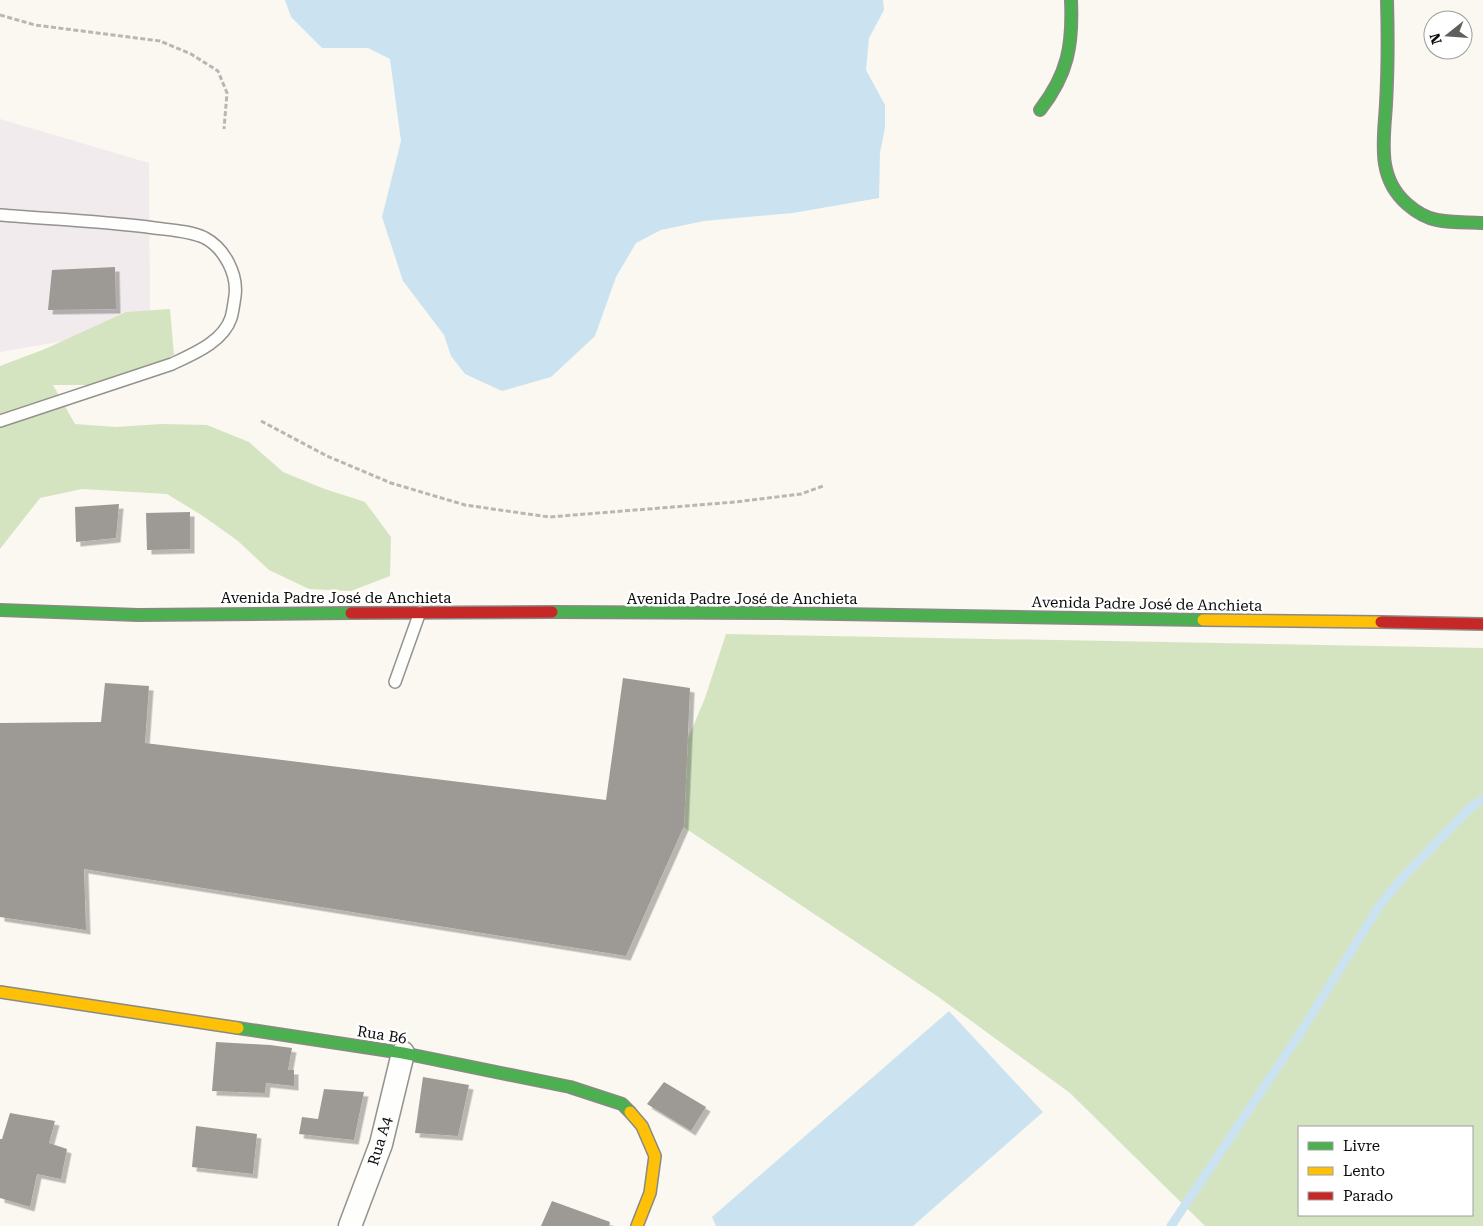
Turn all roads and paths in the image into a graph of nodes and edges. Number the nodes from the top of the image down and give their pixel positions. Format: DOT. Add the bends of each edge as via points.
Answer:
graph roads {
  1 [pos="1071,0"];
  2 [pos="1387,0"];
  3 [pos="0,15"];
  4 [pos="1040,110"];
  5 [pos="224,130"];
  6 [pos="0,215"];
  7 [pos="1483,223"];
  8 [pos="0,421"];
  9 [pos="261,421"];
  10 [pos="823,486"];
  11 [pos="0,610"];
  12 [pos="420,612"];
  13 [pos="1483,624"];
  14 [pos="395,682"];
  15 [pos="0,992"];
  16 [pos="403,1053"];
  17 [pos="350,1226"];
  18 [pos="637,1226"];
  1 -- 4 [label="main road" via="1069,58 1058,86"];
  2 -- 7 [label="main road" via="1389,49 1383,149 1386,174 1399,197 1420,214 1432,219"];
  3 -- 5 [label="path" via="36,25 160,41 191,54 218,71 227,93"];
  6 -- 8 [label="lane" via="108,222 204,238 219,249 231,266 235,292 231,319 219,337 197,352 172,364"];
  9 -- 10 [label="path" via="327,456 391,483 465,504 549,518 735,502 801,494"];
  11 -- 12 [label="main road, Avenida Padre José de Anchieta" via="138,615"];
  12 -- 13 [label="main road, Avenida Padre José de Anchieta" via="769,613"];
  12 -- 14 [label="lane"];
  15 -- 16 [label="main road, Rua B6"];
  16 -- 17 [label="street, Rua A4" via="381,1144"];
  16 -- 18 [label="main road, Rua B6" via="570,1087 622,1104 642,1126 655,1156 650,1192"];
}
